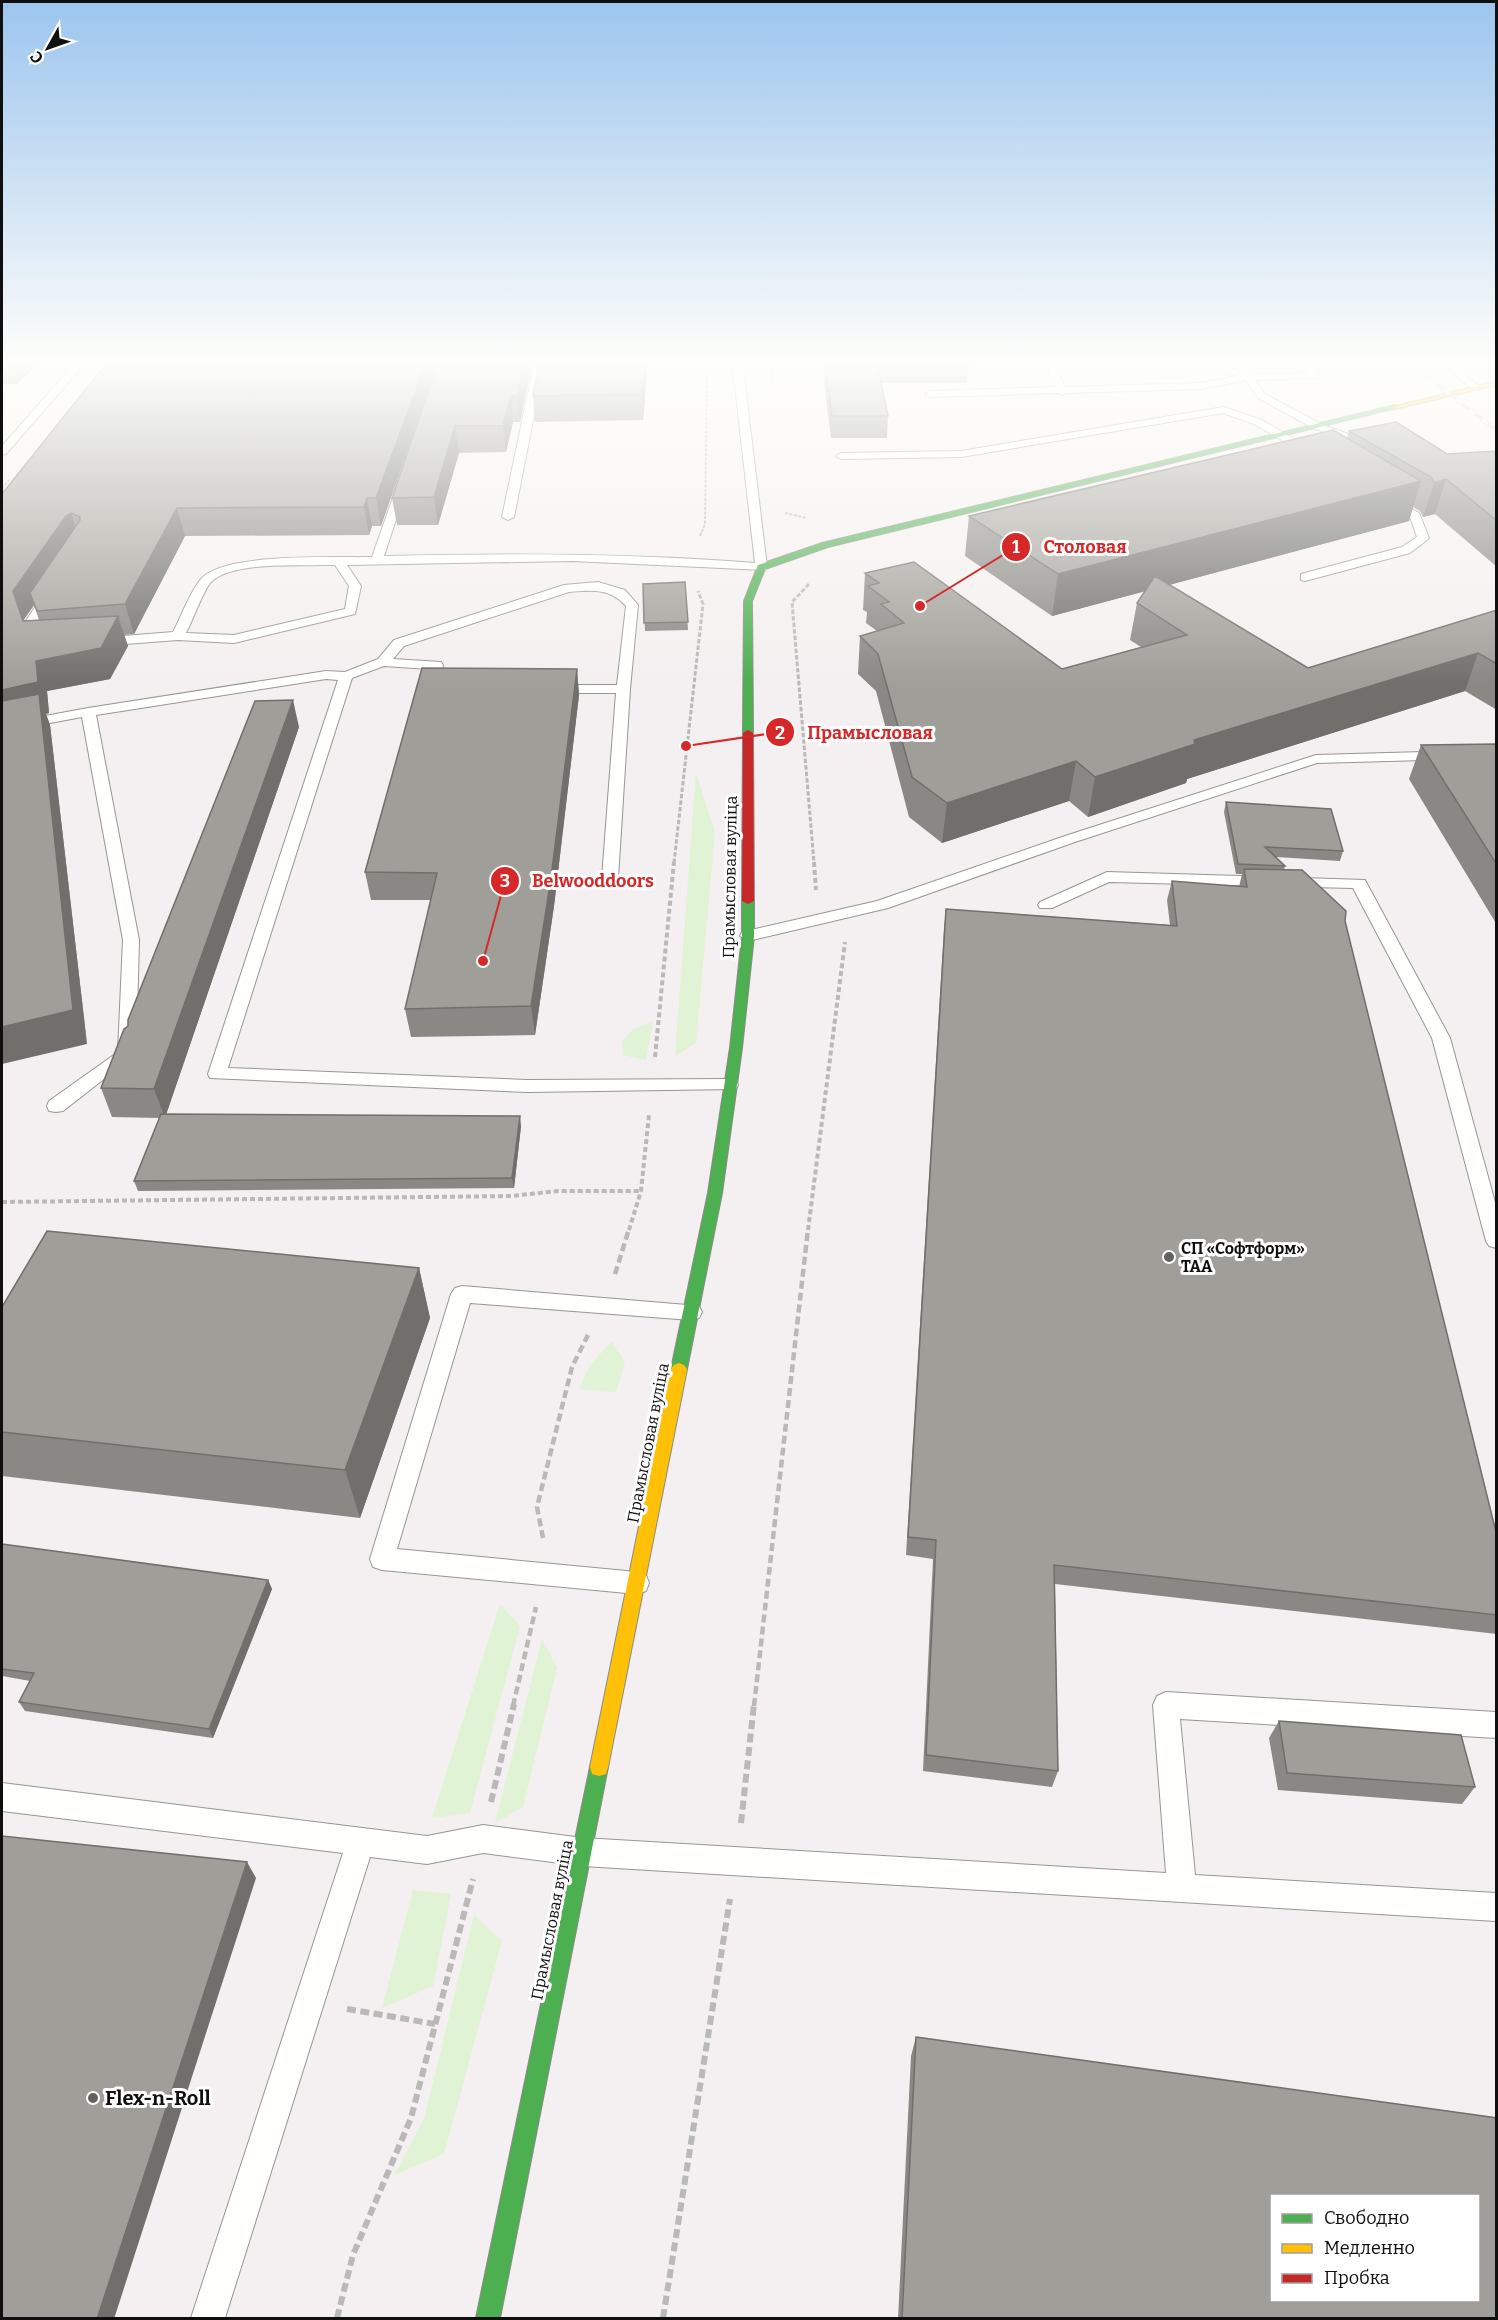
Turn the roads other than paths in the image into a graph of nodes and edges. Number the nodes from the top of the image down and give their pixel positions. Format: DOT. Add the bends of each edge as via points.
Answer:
graph roads {
  1 [pos="518,468"];
  2 [pos="750,468"];
  3 [pos="1147,468"];
  4 [pos="408,471"];
  5 [pos="1375,491"];
  6 [pos="508,517"];
  7 [pos="377,560"];
  8 [pos="339,561"];
  9 [pos="761,567"];
  10 [pos="1305,577"];
  11 [pos="56,585"];
  12 [pos="178,636"];
  13 [pos="87,643"];
  14 [pos="53,646"];
  15 [pos="383,662"];
  16 [pos="346,676"];
  17 [pos="623,688"];
  18 [pos="432,689"];
  19 [pos="539,689"];
  20 [pos="88,712"];
  21 [pos="2,728"];
  22 [pos="1497,754"];
  23 [pos="610,878"];
  24 [pos="1046,905"];
  25 [pos="748,936"];
  26 [pos="729,1085"];
  27 [pos="56,1106"];
  28 [pos="1497,1241"];
  29 [pos="691,1312"];
  30 [pos="637,1583"];
  31 [pos="1497,1725"];
  32 [pos="2,1797"];
  33 [pos="360,1843"];
  34 [pos="583,1852"];
  35 [pos="1182,1888"];
  36 [pos="1497,1907"];
  37 [pos="208,2319"];
  38 [pos="488,2319"];
  1 -- 6 [label="lane"];
  2 -- 9 [label="lane"];
  3 -- 9 [label="main road" via="825,545"];
  4 -- 7 [label="lane"];
  5 -- 10 [label="lane" via="1415,516 1423,538 1406,550"];
  7 -- 8 [label="lane"];
  7 -- 9 [label="lane" via="691,560"];
  8 -- 12 [label="lane" via="258,563 229,568 206,580"];
  8 -- 12 [label="lane" via="355,586 351,611 234,639"];
  9 -- 25 [label="main road, Прамысловая вуліца" via="748,601"];
  11 -- 14 [label="lane" via="31,622 41,647"];
  12 -- 13 [label="lane"];
  15 -- 16 [label="lane"];
  15 -- 17 [label="lane" via="399,643 568,588 598,586 621,593 632,605"];
  15 -- 18 [label="lane" via="436,665"];
  16 -- 20 [label="lane" via="326,675"];
  16 -- 26 [label="lane" via="217,1074 527,1086"];
  17 -- 19 [label="lane"];
  17 -- 23 [label="lane"];
  20 -- 21 [label="lane"];
  20 -- 27 [label="lane" via="131,940 127,1054"];
  22 -- 25 [label="lane" via="1316,759 882,905"];
  24 -- 28 [label="lane" via="1107,877 1359,883 1441,1038"];
  25 -- 26 [label="main road, Прамысловая вуліца"];
  26 -- 29 [label="main road, Прамысловая вуліца" via="715,1193"];
  29 -- 30 [label="main road, Прамысловая вуліца"];
  29 -- 30 [label="lane" via="462,1294 382,1559"];
  30 -- 34 [label="main road, Прамысловая вуліца"];
  31 -- 35 [label="lane" via="1166,1705"];
  32 -- 33 [label="lane"];
  33 -- 34 [label="lane" via="427,1850 483,1839"];
  33 -- 37 [label="lane"];
  34 -- 35 [label="lane"];
  34 -- 38 [label="main road, Прамысловая вуліца"];
  35 -- 36 [label="lane"];
}
